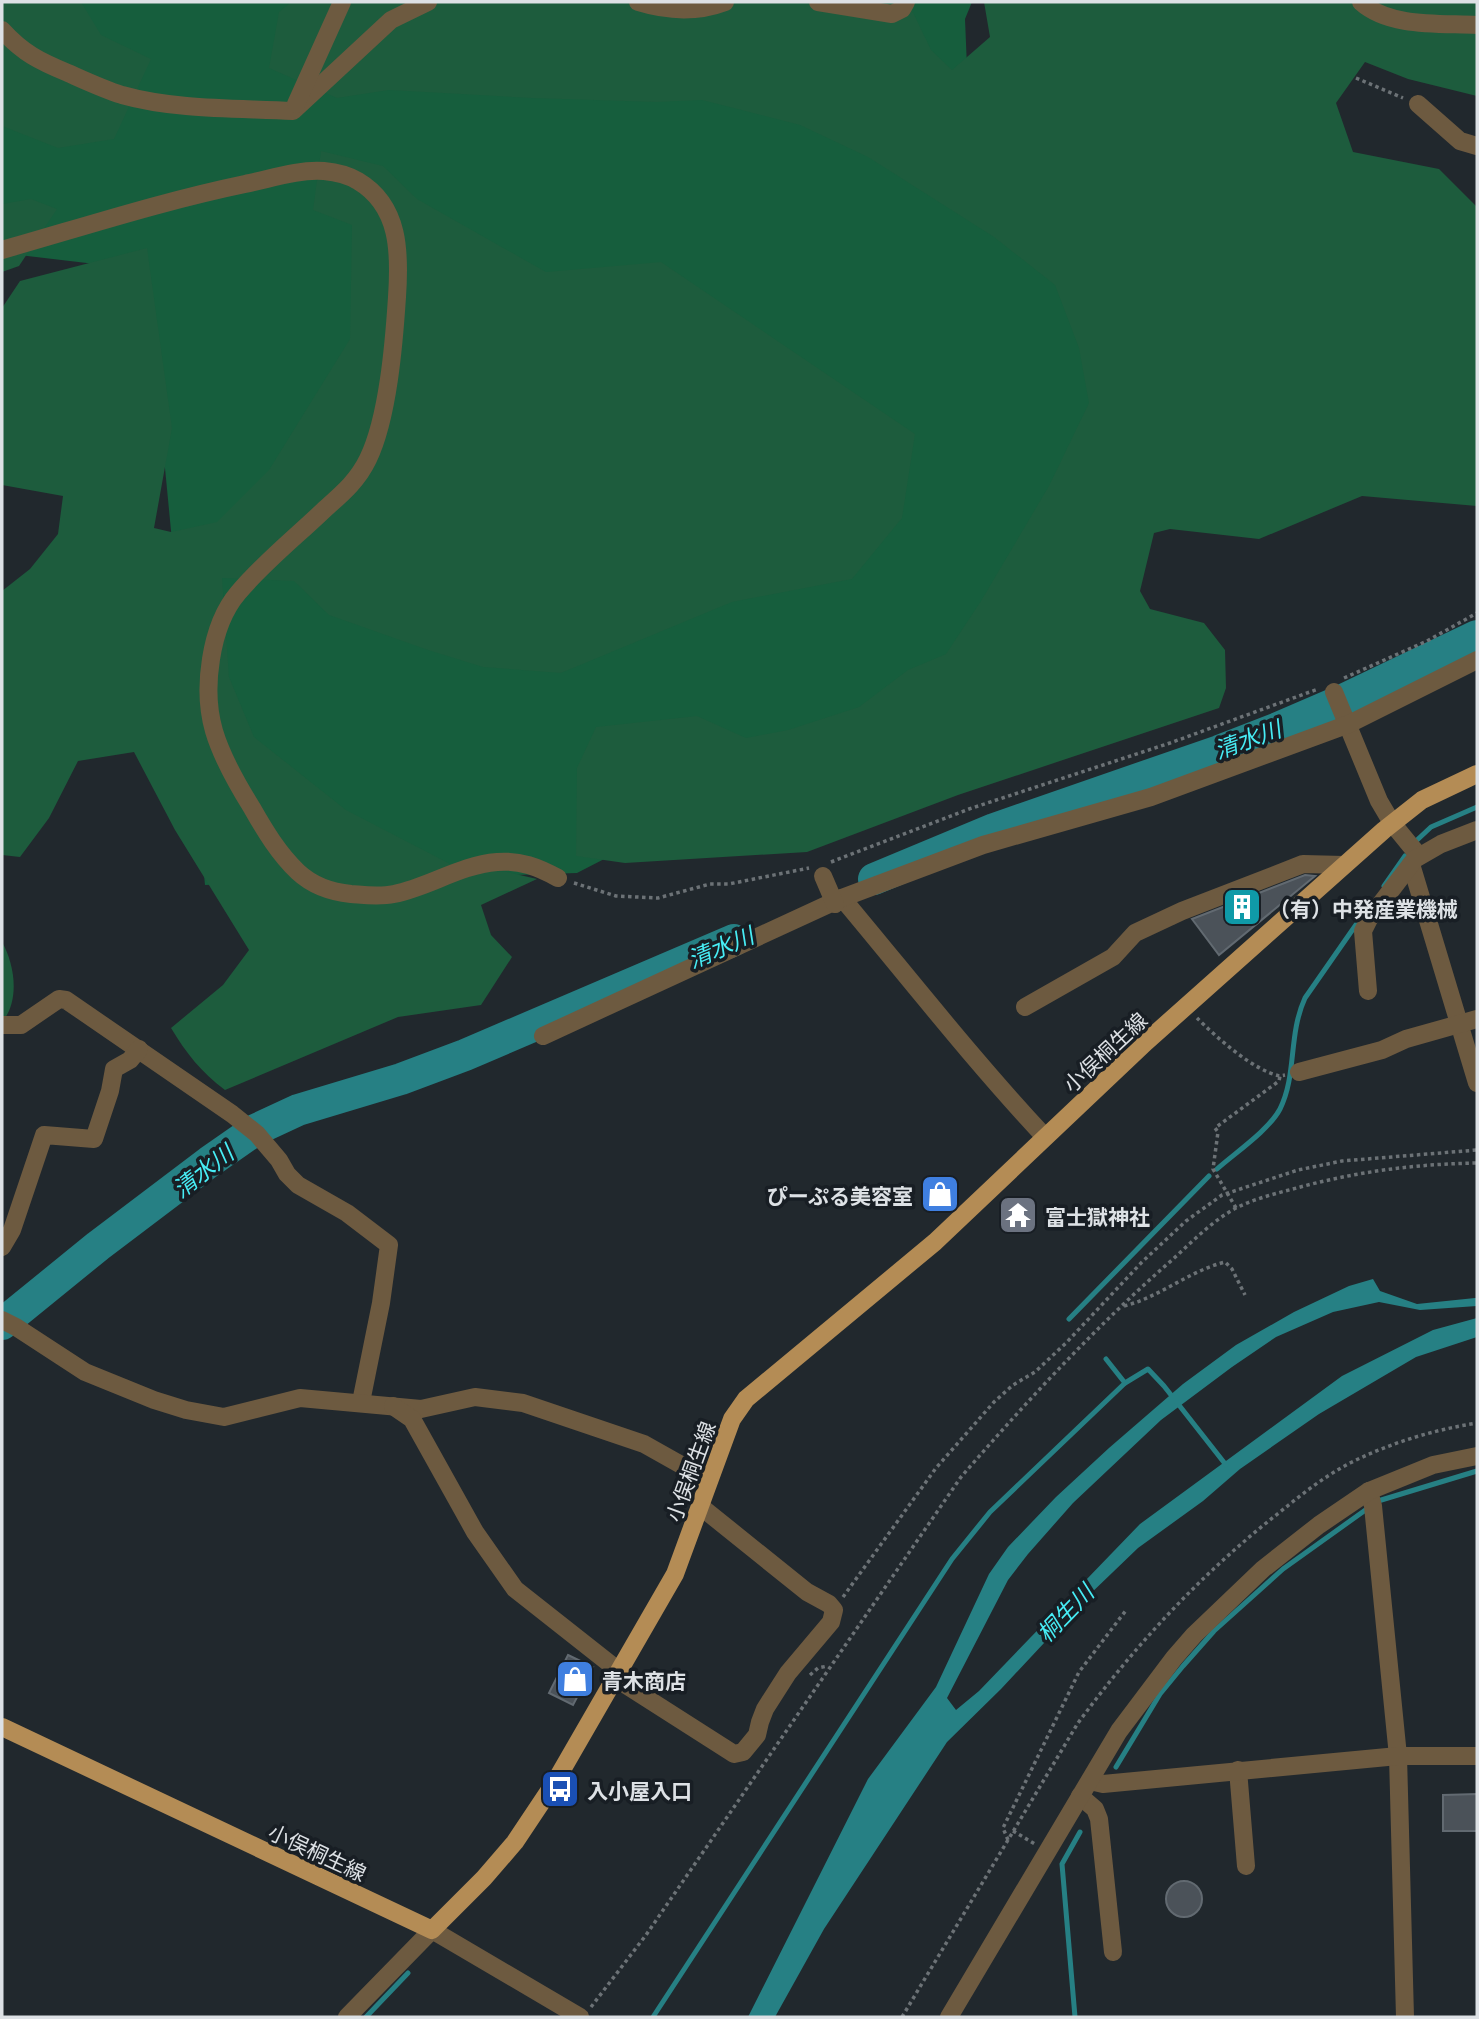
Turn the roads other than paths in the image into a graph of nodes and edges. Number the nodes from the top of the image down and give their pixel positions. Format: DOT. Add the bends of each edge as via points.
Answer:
graph roads {
  1 [pos="342,2"];
  2 [pos="428,2"];
  3 [pos="638,2"];
  4 [pos="725,2"];
  5 [pos="818,2"];
  6 [pos="906,2"];
  7 [pos="1361,2"];
  8 [pos="1477,25"];
  9 [pos="2,30"];
  10 [pos="1418,104"];
  11 [pos="293,111"];
  12 [pos="1477,146"];
  13 [pos="2,250"];
  14 [pos="1477,660"];
  15 [pos="1332,688"];
  16 [pos="1347,720"];
  17 [pos="1477,774"];
  18 [pos="1392,823"];
  19 [pos="1477,830"];
  20 [pos="1415,860"];
  21 [pos="1345,865"];
  22 [pos="821,871"];
  23 [pos="558,878"];
  24 [pos="838,901"];
  25 [pos="1368,991"];
  26 [pos="1025,1007"];
  27 [pos="1468,1021"];
  28 [pos="2,1025"];
  29 [pos="543,1036"];
  30 [pos="139,1049"];
  31 [pos="1299,1072"];
  32 [pos="1477,1083"];
  33 [pos="1045,1137"];
  34 [pos="2,1247"];
  35 [pos="9,1324"];
  36 [pos="361,1402"];
  37 [pos="393,1406"];
  38 [pos="1477,1456"];
  39 [pos="709,1480"];
  40 [pos="1372,1499"];
  41 [pos="700,1506"];
  42 [pos="617,1675"];
  43 [pos="2,1727"];
  44 [pos="1398,1756"];
  45 [pos="1477,1756"];
  46 [pos="1238,1770"];
  47 [pos="1090,1781"];
  48 [pos="1080,1796"];
  49 [pos="1246,1866"];
  50 [pos="432,1930"];
  51 [pos="1113,1952"];
  52 [pos="583,2014"];
  53 [pos="347,2017"];
  54 [pos="949,2017"];
  55 [pos="1405,2017"];
  1 -- 11 [label="street"];
  2 -- 11 [label="street" via="391,20"];
  3 -- 4 [label="street" via="660,9 690,10"];
  5 -- 6 [label="street" via="892,14"];
  7 -- 8 [label="street" via="1390,17"];
  9 -- 11 [label="street" via="32,57 125,96 189,106"];
  10 -- 12 [label="street" via="1460,141"];
  13 -- 23 [label="street" via="192,195 303,172 335,173 358,181 379,199 388,210 396,236 398,289 379,427 368,461 352,485 229,603 211,656 209,705 214,732 230,771 281,853 299,873 331,891 395,894 458,870 496,862 532,865"];
  14 -- 16 [label="street"];
  15 -- 16 [label="street"];
  16 -- 18 [label="street"];
  16 -- 24 [label="street" via="1151,797 983,845"];
  17 -- 18 [label="main road, 小俣桐生線" via="1422,800"];
  18 -- 20 [label="street"];
  18 -- 21 [label="main road, 小俣桐生線"];
  19 -- 20 [label="street"];
  20 -- 25 [label="street" via="1363,931"];
  20 -- 27 [label="street"];
  21 -- 26 [label="street" via="1303,864 1182,911 1135,933 1114,957"];
  21 -- 33 [label="main road, 小俣桐生線"];
  22 -- 24 [label="street, bridge"];
  24 -- 29 [label="street"];
  24 -- 33 [label="street"];
  27 -- 31 [label="street"];
  27 -- 32 [label="street"];
  28 -- 30 [label="street" via="21,1025 59,999 66,1000"];
  30 -- 34 [label="street" via="114,1069 94,1139 44,1135"];
  30 -- 36 [label="street" via="257,1134 298,1185 347,1213 389,1245"];
  33 -- 39 [label="main road, 小俣桐生線" via="935,1242 746,1399 732,1419"];
  35 -- 36 [label="street" via="85,1372 186,1410 224,1417 300,1398"];
  36 -- 37 [label="street"];
  37 -- 39 [label="street" via="421,1409 475,1397 523,1403 644,1444"];
  37 -- 42 [label="street" via="412,1419 475,1532 515,1589"];
  38 -- 40 [label="street" via="1433,1465"];
  39 -- 41 [label="main road, 小俣桐生線"];
  40 -- 44 [label="street"];
  40 -- 47 [label="street" via="1319,1525 1263,1569 1194,1635 1119,1731"];
  41 -- 42 [label="main road, 小俣桐生線" via="675,1574"];
  41 -- 42 [label="street" via="807,1592 829,1604 834,1609 831,1622 788,1673 765,1709 757,1735 743,1752 734,1754"];
  42 -- 50 [label="main road, 小俣桐生線" via="529,1823 484,1878"];
  43 -- 50 [label="main road, 小俣桐生線"];
  44 -- 45 [label="street"];
  44 -- 46 [label="street"];
  44 -- 55 [label="street"];
  46 -- 47 [label="street"];
  46 -- 49 [label="street"];
  47 -- 48 [label="street"];
  48 -- 51 [label="street" via="1096,1809 1099,1819"];
  48 -- 54 [label="street"];
  50 -- 52 [label="street"];
  50 -- 53 [label="street"];
}
